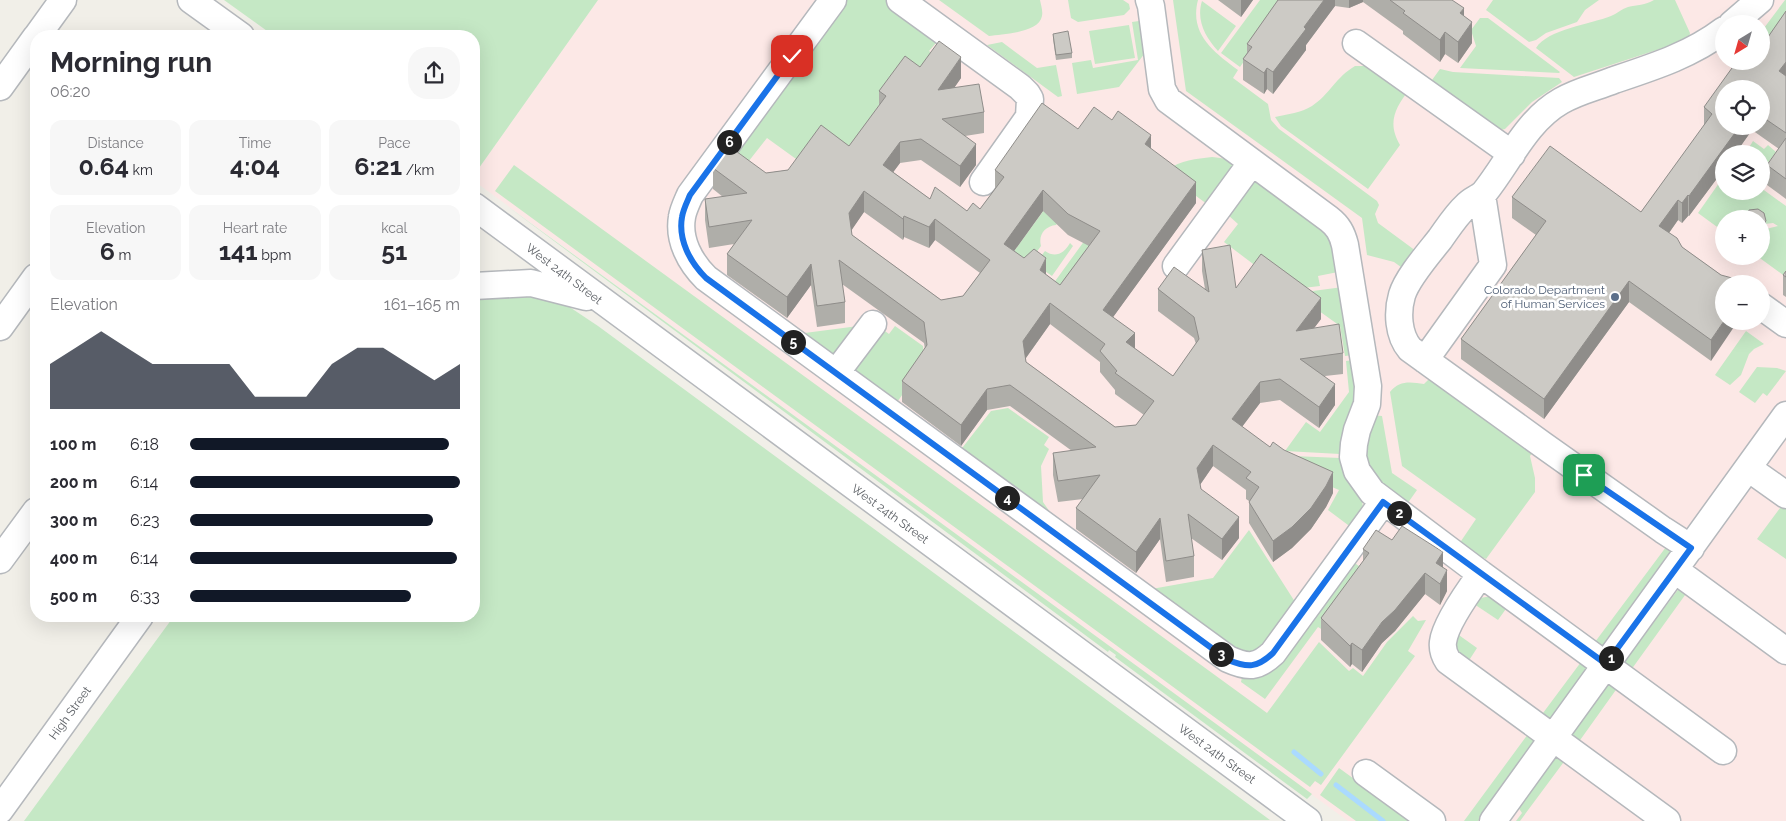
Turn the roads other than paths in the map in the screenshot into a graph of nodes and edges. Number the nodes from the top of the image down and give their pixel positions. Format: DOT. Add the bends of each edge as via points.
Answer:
graph roads {
  1 [pos="63,0"];
  2 [pos="191,0"];
  3 [pos="833,0"];
  4 [pos="900,0"];
  5 [pos="1149,0"];
  6 [pos="1760,0"];
  7 [pos="1742,15"];
  8 [pos="42,30"];
  9 [pos="223,30"];
  10 [pos="1715,36"];
  11 [pos="1356,43"];
  12 [pos="30,46"];
  13 [pos="0,87"];
  14 [pos="1512,154"];
  15 [pos="1252,162"];
  16 [pos="983,182"];
  17 [pos="1482,195"];
  18 [pos="480,211"];
  19 [pos="1176,266"];
  20 [pos="30,285"];
  21 [pos="480,286"];
  22 [pos="599,300"];
  23 [pos="1770,312"];
  24 [pos="873,324"];
  25 [pos="1786,324"];
  26 [pos="0,327"];
  27 [pos="1425,360"];
  28 [pos="836,373"];
  29 [pos="1786,415"];
  30 [pos="1748,468"];
  31 [pos="1786,495"];
  32 [pos="1383,502"];
  33 [pos="30,519"];
  34 [pos="1691,548"];
  35 [pos="0,560"];
  36 [pos="1675,570"];
  37 [pos="1481,574"];
  38 [pos="136,622"];
  39 [pos="1786,652"];
  40 [pos="1606,664"];
  41 [pos="1554,737"];
  42 [pos="1723,751"];
  43 [pos="1366,773"];
  44 [pos="0,810"];
  45 [pos="1308,821"];
  46 [pos="1444,821"];
  47 [pos="1493,821"];
  48 [pos="1667,821"];
  1 -- 8 [label="street"];
  2 -- 9 [label="street"];
  3 -- 28 [label="street" via="690,195 682,223 688,256 706,278"];
  4 -- 16 [label="street" via="1020,87 1030,99 1029,117"];
  5 -- 15 [label="street" via="1165,95 1173,105"];
  6 -- 7 [label="street"];
  10 -- 14 [label="street" via="1670,61 1561,101 1534,123"];
  11 -- 14 [label="street"];
  12 -- 13 [label="street"];
  14 -- 17 [label="street"];
  15 -- 19 [label="street"];
  15 -- 32 [label="street" via="1329,219 1342,235 1368,386 1367,404 1357,430 1353,457 1364,482"];
  17 -- 27 [label="street" via="1493,265"];
  17 -- 27 [label="street" via="1461,211 1402,295 1400,333 1404,342"];
  18 -- 22 [label="street, West 24th Street"];
  20 -- 26 [label="street"];
  21 -- 22 [label="street" via="531,283"];
  22 -- 45 [label="street, West 24th Street"];
  23 -- 25 [label="street"];
  24 -- 28 [label="street"];
  27 -- 34 [label="street"];
  28 -- 32 [label="street" via="1239,664 1257,664 1273,653"];
  29 -- 30 [label="street"];
  30 -- 31 [label="street"];
  30 -- 34 [label="street"];
  32 -- 37 [label="street"];
  33 -- 35 [label="street"];
  34 -- 36 [label="street"];
  36 -- 39 [label="street"];
  36 -- 40 [label="street"];
  37 -- 40 [label="street"];
  37 -- 41 [label="street" via="1444,635 1444,654 1448,661"];
  38 -- 44 [label="street, High Street"];
  40 -- 41 [label="street"];
  40 -- 42 [label="street"];
  41 -- 47 [label="street"];
  41 -- 48 [label="street"];
  43 -- 46 [label="street"];
}
